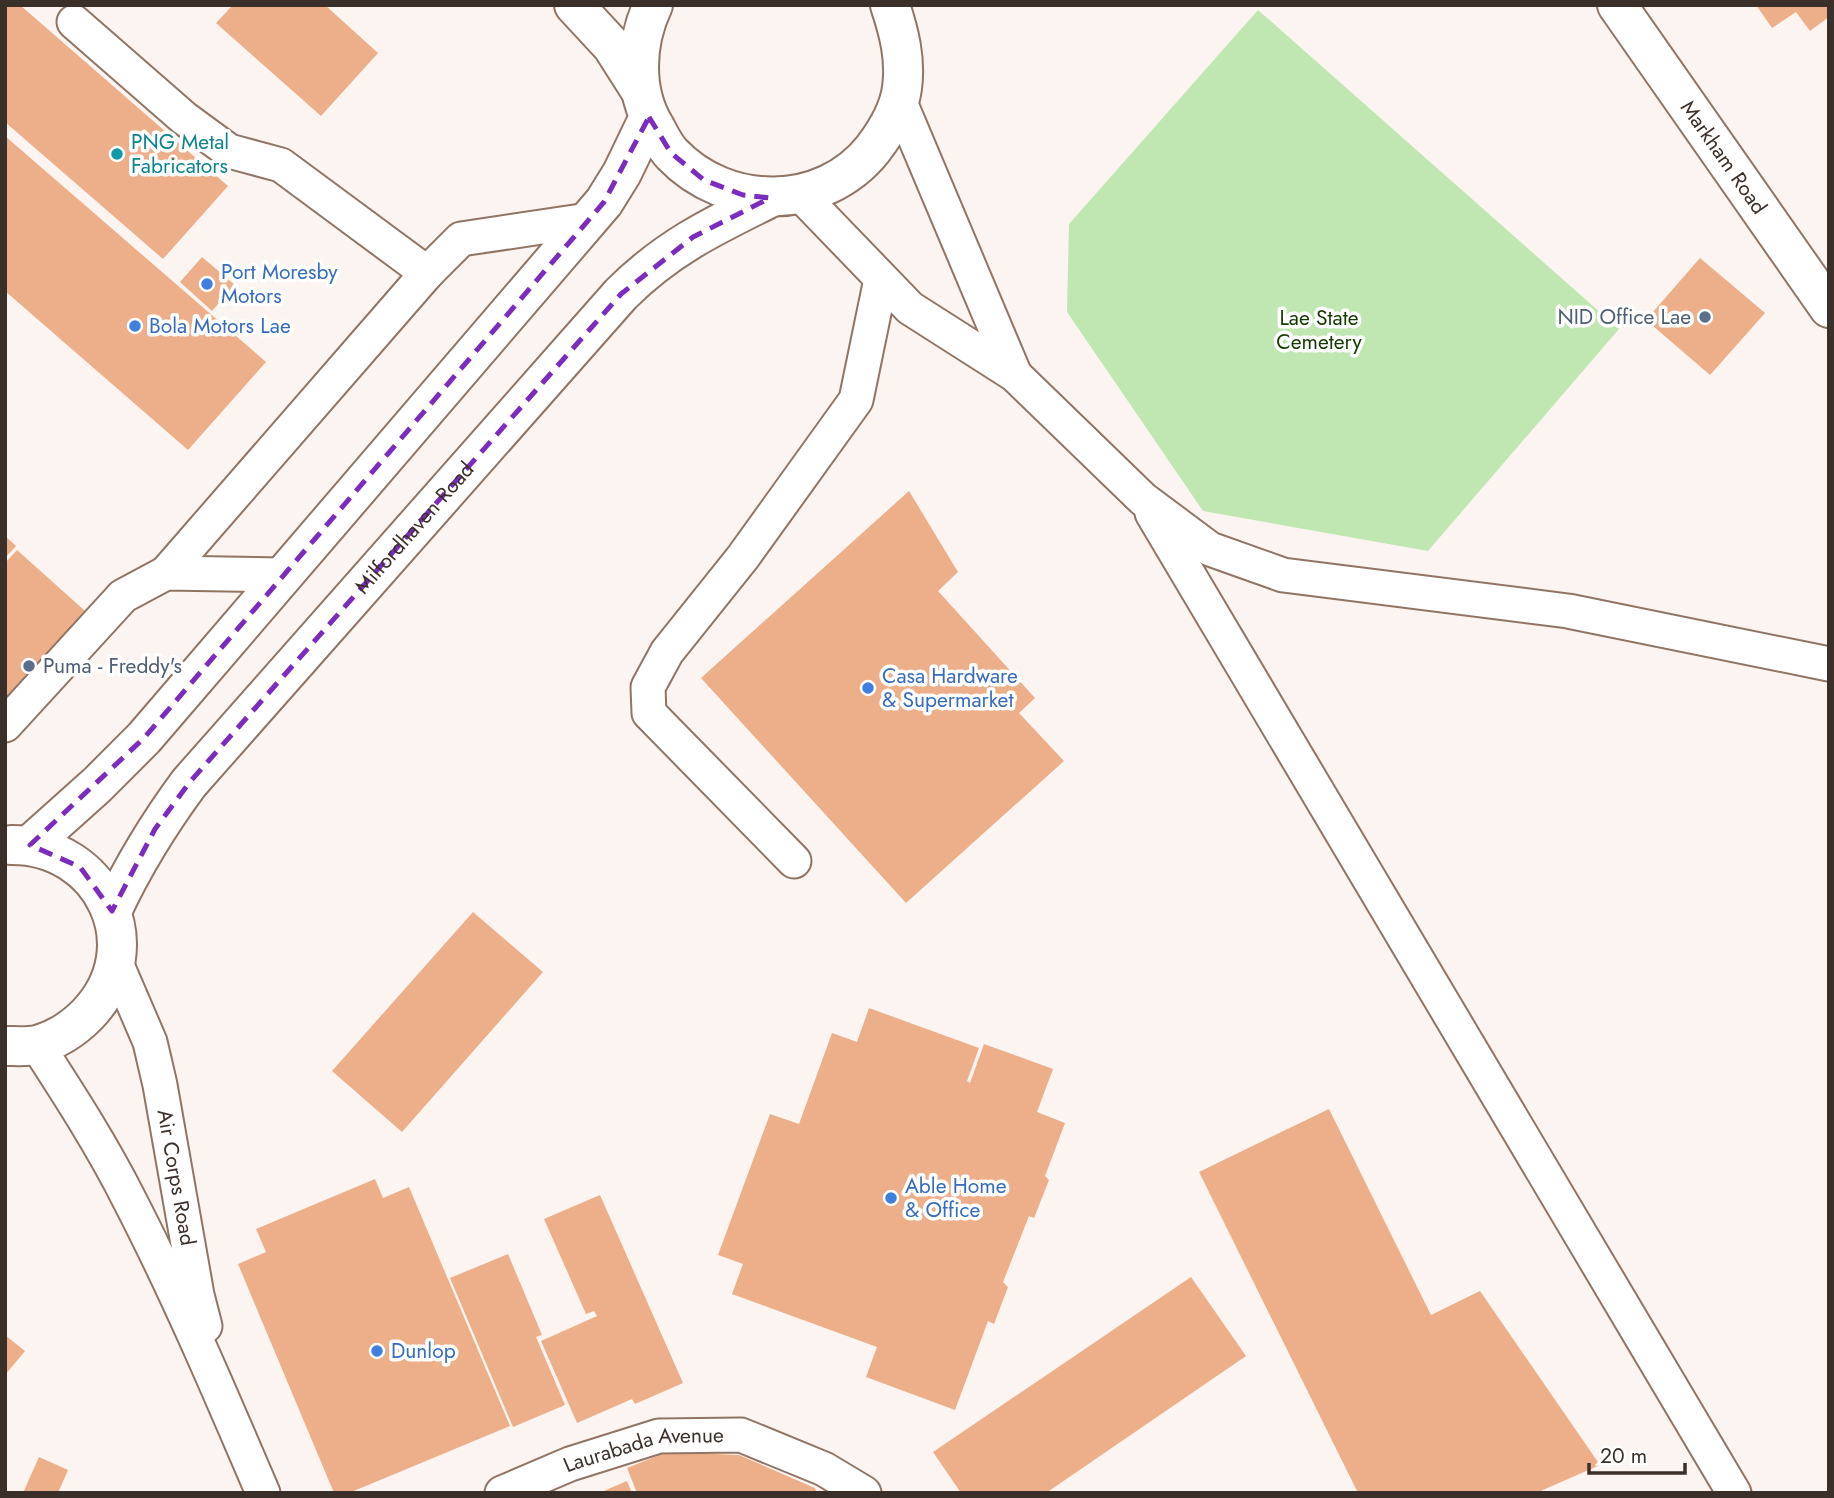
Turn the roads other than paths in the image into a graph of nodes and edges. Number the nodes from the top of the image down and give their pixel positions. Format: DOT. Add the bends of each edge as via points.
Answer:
graph roads {
  1 [pos="573,5"];
  2 [pos="653,5"];
  3 [pos="890,5"];
  4 [pos="915,5"];
  5 [pos="1617,5"];
  6 [pos="74,22"];
  7 [pos="903,47"];
  8 [pos="899,100"];
  9 [pos="644,103"];
  10 [pos="785,196"];
  11 [pos="588,220"];
  12 [pos="427,273"];
  13 [pos="881,279"];
  14 [pos="1822,284"];
  15 [pos="1015,375"];
  16 [pos="1143,499"];
  17 [pos="166,573"];
  18 [pos="283,575"];
  19 [pos="1829,664"];
  20 [pos="5,725"];
  21 [pos="18,845"];
  22 [pos="794,861"];
  23 [pos="112,911"];
  24 [pos="116,963"];
  25 [pos="21,1045"];
  26 [pos="222,1397"];
  27 [pos="263,1493"];
  28 [pos="502,1493"];
  29 [pos="864,1493"];
  30 [pos="1734,1493"];
  1 -- 9 [label="main road" via="612,46"];
  2 -- 9 [label="main road" via="639,47"];
  3 -- 7 [label="main road"];
  4 -- 7 [label="main road"];
  5 -- 14 [label="main road, Markham Road"];
  6 -- 12 [label="street" via="229,151 281,165"];
  7 -- 8 [label="main road, Milfordhaven Road"];
  8 -- 10 [label="main road, Milfordhaven Road" via="888,130 862,163 827,186"];
  8 -- 15 [label="street"];
  9 -- 10 [label="main road" via="671,153 704,180 743,195"];
  9 -- 11 [label="main road" via="622,173"];
  10 -- 13 [label="street"];
  10 -- 23 [label="main road, Milfordhaven Road" via="694,236 621,294 189,783 155,829"];
  11 -- 12 [label="street" via="461,239"];
  11 -- 18 [label="main road"];
  12 -- 17 [label="street"];
  13 -- 15 [label="street" via="910,308"];
  13 -- 22 [label="street" via="856,400 743,557 667,652 648,687 649,713"];
  15 -- 16 [label="street"];
  16 -- 19 [label="street" via="1210,549 1283,575 1568,611"];
  16 -- 30 [label="street"];
  17 -- 18 [label="street"];
  17 -- 20 [label="street" via="123,596"];
  18 -- 21 [label="main road" via="144,738 97,785"];
  21 -- 23 [label="main road" via="57,852 80,867 99,886"];
  23 -- 24 [label="main road"];
  24 -- 25 [label="main road" via="102,1000 74,1028"];
  24 -- 26 [label="street, Air Corps Road" via="150,1042 197,1295"];
  25 -- 26 [label="street, Air Corps Road" via="92,1132 130,1201"];
  26 -- 27 [label="street, Air Corps Road"];
  28 -- 29 [label="street, Laurabada Avenue" via="569,1464 659,1436 741,1435 824,1469"];
}
